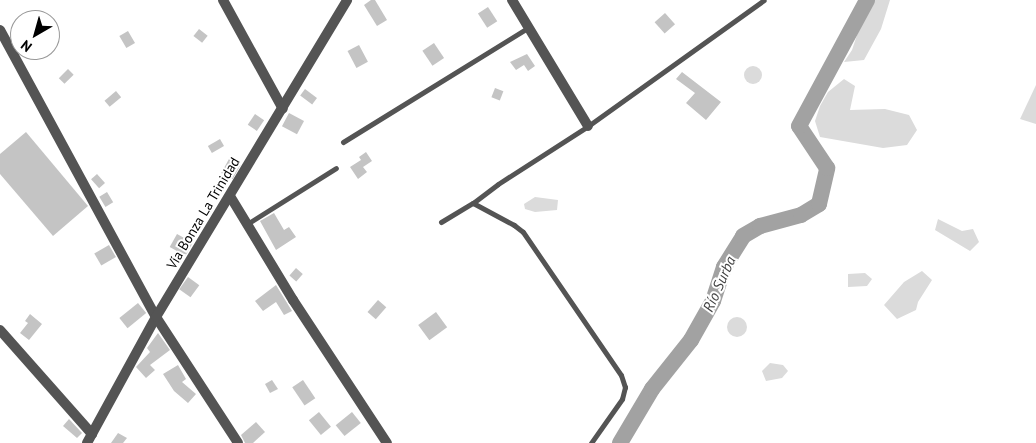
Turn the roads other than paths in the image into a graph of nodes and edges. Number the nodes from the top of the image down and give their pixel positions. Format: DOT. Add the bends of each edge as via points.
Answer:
graph roads {
  1 [pos="224,0"];
  2 [pos="347,0"];
  3 [pos="512,0"];
  4 [pos="764,0"];
  5 [pos="529,27"];
  6 [pos="0,30"];
  7 [pos="282,109"];
  8 [pos="588,126"];
  9 [pos="343,142"];
  10 [pos="336,168"];
  11 [pos="230,196"];
  12 [pos="473,204"];
  13 [pos="440,222"];
  14 [pos="247,224"];
  15 [pos="156,317"];
  16 [pos="0,330"];
  17 [pos="89,438"];
  18 [pos="238,443"];
  19 [pos="387,443"];
  20 [pos="591,443"];
  1 -- 7 [label="street"];
  2 -- 7 [label="street, Vía Bonza La Trinidad"];
  3 -- 5 [label="street"];
  4 -- 8 [label="lane"];
  5 -- 8 [label="street"];
  5 -- 9 [label="lane"];
  6 -- 15 [label="street"];
  7 -- 11 [label="street, Vía Bonza La Trinidad"];
  8 -- 12 [label="lane" via="498,184"];
  10 -- 14 [label="lane"];
  11 -- 14 [label="street"];
  11 -- 15 [label="street, Vía Bonza La Trinidad"];
  12 -- 13 [label="lane"];
  12 -- 20 [label="lane" via="523,232 621,375 625,387 622,399"];
  14 -- 19 [label="street"];
  15 -- 17 [label="street, Vía Bonza La Trinidad"];
  15 -- 18 [label="street"];
  16 -- 17 [label="street"];
}
